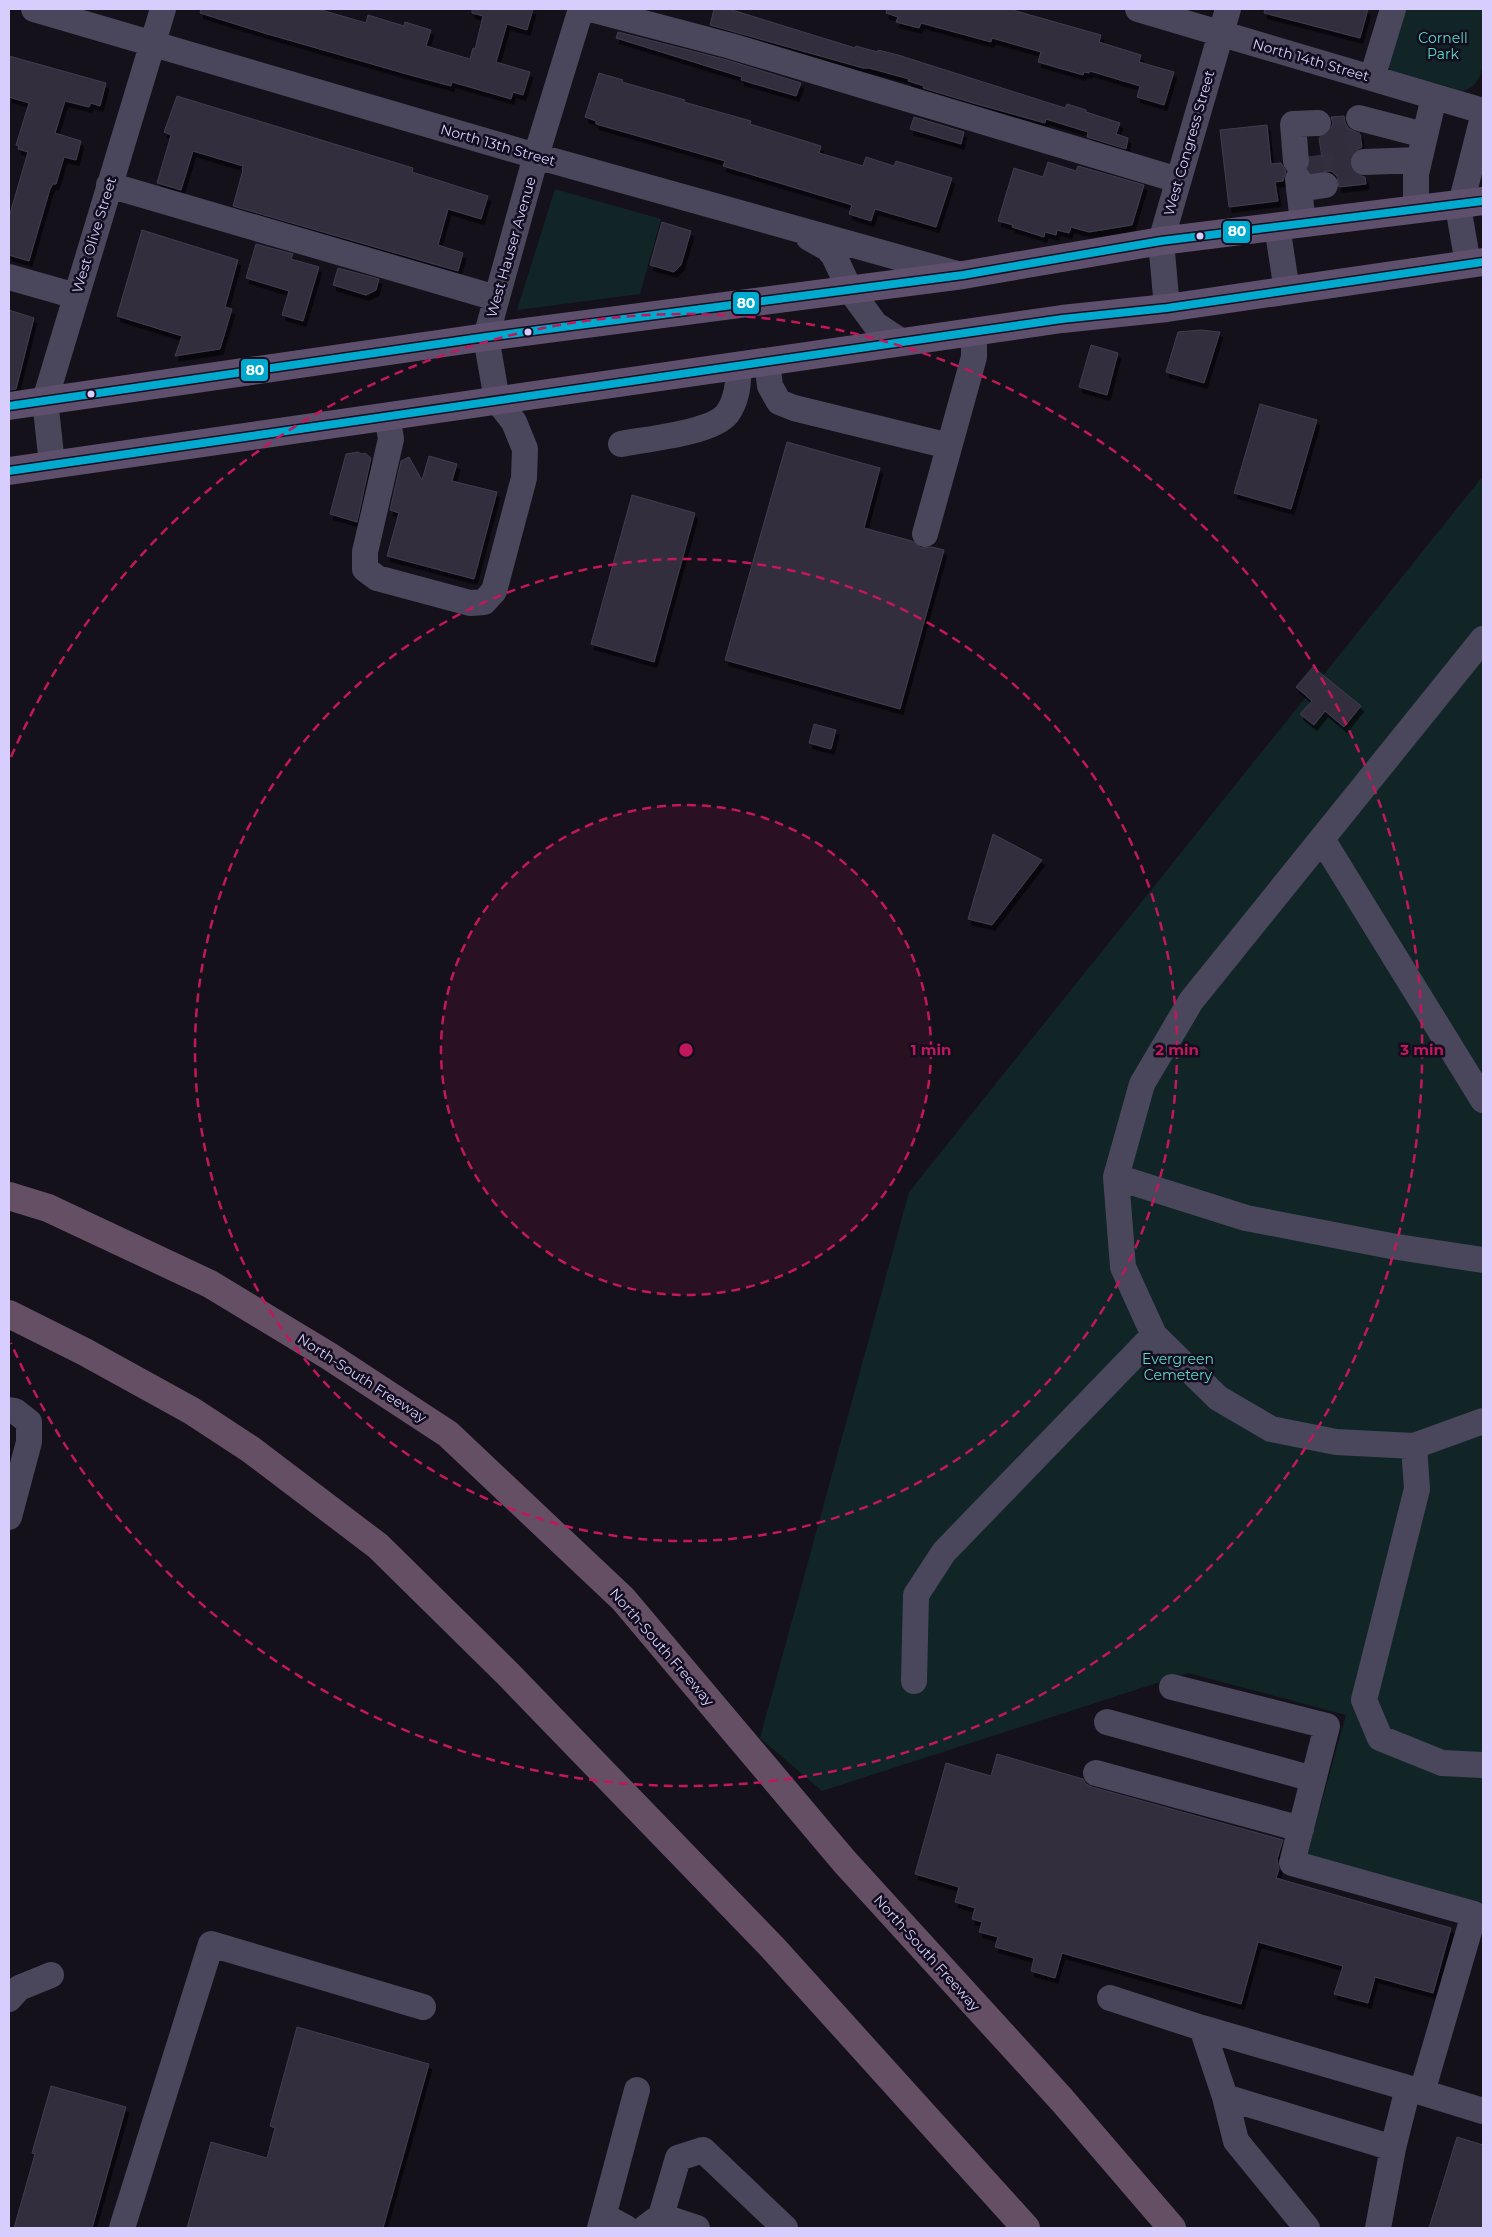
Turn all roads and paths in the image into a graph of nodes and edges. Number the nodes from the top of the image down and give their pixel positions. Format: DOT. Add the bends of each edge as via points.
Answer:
graph roads {
  1 [pos="34,9"];
  2 [pos="163,9"];
  3 [pos="581,9"];
  4 [pos="1138,9"];
  5 [pos="1393,9"];
  6 [pos="1224,21"];
  7 [pos="152,43"];
  8 [pos="1372,78"];
  9 [pos="1434,97"];
  10 [pos="1483,111"];
  11 [pos="1483,118"];
  12 [pos="1360,127"];
  13 [pos="1420,154"];
  14 [pos="536,156"];
  15 [pos="1365,171"];
  16 [pos="1178,180"];
  17 [pos="110,185"];
  18 [pos="1325,185"];
  19 [pos="1472,202"];
  20 [pos="1416,209"];
  21 [pos="1290,225"];
  22 [pos="791,228"];
  23 [pos="1161,241"];
  24 [pos="1475,262"];
  25 [pos="963,276"];
  26 [pos="9,277"];
  27 [pos="850,290"];
  28 [pos="1287,291"];
  29 [pos="76,296"];
  30 [pos="496,298"];
  31 [pos="1167,308"];
  32 [pos="974,332"];
  33 [pos="486,337"];
  34 [pos="902,342"];
  35 [pos="767,361"];
  36 [pos="739,366"];
  37 [pos="45,400"];
  38 [pos="497,400"];
  39 [pos="9,406"];
  40 [pos="387,416"];
  41 [pos="621,444"];
  42 [pos="949,446"];
  43 [pos="52,464"];
  44 [pos="9,470"];
  45 [pos="925,534"];
  46 [pos="1483,639"];
  47 [pos="1322,839"];
  48 [pos="1483,1100"];
  49 [pos="1116,1177"];
  50 [pos="9,1196"];
  51 [pos="1483,1260"];
  52 [pos="9,1314"];
  53 [pos="9,1327"];
  54 [pos="1154,1335"];
  55 [pos="85,1352"];
  56 [pos="9,1410"];
  57 [pos="1483,1420"];
  58 [pos="1414,1446"];
  59 [pos="9,1517"];
  60 [pos="914,1681"];
  61 [pos="1172,1687"];
  62 [pos="1107,1722"];
  63 [pos="1483,1765"];
  64 [pos="1096,1773"];
  65 [pos="1313,1779"];
  66 [pos="1301,1829"];
  67 [pos="1478,1916"];
  68 [pos="51,1975"];
  69 [pos="1110,1998"];
  70 [pos="9,1999"];
  71 [pos="423,2007"];
  72 [pos="1202,2028"];
  73 [pos="637,2090"];
  74 [pos="1415,2090"];
  75 [pos="1225,2097"];
  76 [pos="1482,2107"];
  77 [pos="1394,2148"];
  78 [pos="653,2222"];
  79 [pos="610,2224"];
  80 [pos="122,2228"];
  81 [pos="697,2228"];
  82 [pos="785,2228"];
  83 [pos="1026,2228"];
  84 [pos="1172,2228"];
  85 [pos="1307,2228"];
  86 [pos="1378,2228"];
  1 -- 7 [label="street, North 13th Street"];
  2 -- 7 [label="street, West Olive Street"];
  3 -- 14 [label="street, West Hauser Avenue"];
  3 -- 16 [label="street" via="731,46"];
  4 -- 6 [label="street, North 14th Street"];
  5 -- 8 [label="street"];
  6 -- 8 [label="street, North 14th Street"];
  6 -- 16 [label="street, West Congress Street"];
  7 -- 14 [label="street, North 13th Street"];
  7 -- 17 [label="street, West Olive Street"];
  8 -- 9 [label="street, North 14th Street"];
  9 -- 10 [label="street, North 14th Street"];
  9 -- 13 [label="street"];
  11 -- 19 [label="street"];
  12 -- 13 [label="street"];
  13 -- 15 [label="street"];
  13 -- 20 [label="street"];
  14 -- 22 [label="street, North 13th Street"];
  14 -- 30 [label="street, West Hauser Avenue"];
  16 -- 23 [label="street, West Congress Street"];
  17 -- 29 [label="street, West Olive Street"];
  17 -- 30 [label="street"];
  18 -- 21 [label="street" via="1304,156"];
  19 -- 20 [label="main road"];
  19 -- 24 [label="street" via="1460,218"];
  20 -- 21 [label="main road"];
  21 -- 23 [label="main road"];
  21 -- 28 [label="street"];
  22 -- 25 [label="street, North 13th Street"];
  22 -- 27 [label="street" via="827,248"];
  23 -- 25 [label="main road"];
  23 -- 31 [label="street, West Congress Street"];
  24 -- 28 [label="main road"];
  25 -- 27 [label="main road"];
  26 -- 29 [label="street"];
  27 -- 33 [label="main road"];
  27 -- 34 [label="street" via="875,324"];
  28 -- 31 [label="main road"];
  29 -- 37 [label="street, West Olive Street"];
  30 -- 33 [label="street, West Hauser Avenue"];
  31 -- 32 [label="main road"];
  32 -- 34 [label="main road"];
  32 -- 42 [label="street" via="974,357"];
  33 -- 37 [label="main road"];
  33 -- 38 [label="street, West Hauser Avenue"];
  34 -- 35 [label="main road"];
  35 -- 36 [label="main road"];
  35 -- 42 [label="street" via="770,386 779,402"];
  36 -- 38 [label="main road"];
  36 -- 41 [label="street" via="738,391 727,414 708,428"];
  37 -- 39 [label="main road"];
  37 -- 43 [label="street, West Olive Street"];
  38 -- 40 [label="main road"];
  38 -- 40 [label="street" via="514,422 525,449 524,478 494,592 484,602 470,603 377,578 365,569 365,552 391,439"];
  40 -- 43 [label="main road"];
  42 -- 45 [label="street"];
  43 -- 44 [label="main road"];
  46 -- 47 [label="street"];
  47 -- 48 [label="street"];
  47 -- 49 [label="street" via="1192,1001 1142,1084"];
  49 -- 51 [label="street" via="1246,1218"];
  49 -- 54 [label="street" via="1123,1267"];
  50 -- 84 [label="highway, North-South Freeway" via="48,1208 210,1284 329,1356 448,1434 623,1599 844,1861 1062,2100"];
  52 -- 55 [label="highway"];
  53 -- 55 [label="highway"];
  54 -- 58 [label="street" via="1218,1398 1271,1429 1336,1442"];
  54 -- 60 [label="street" via="944,1552 916,1595"];
  55 -- 83 [label="highway" via="192,1411 250,1449 378,1546 508,1674 773,1948"];
  56 -- 59 [label="street" via="29,1422 29,1442"];
  57 -- 58 [label="street"];
  58 -- 63 [label="street" via="1417,1489 1364,1700 1380,1738 1442,1763"];
  61 -- 65 [label="street" via="1327,1726"];
  62 -- 65 [label="street"];
  64 -- 66 [label="street"];
  65 -- 66 [label="street"];
  66 -- 67 [label="street" via="1292,1863"];
  67 -- 74 [label="street"];
  68 -- 70 [label="street" via="19,1988"];
  69 -- 72 [label="street"];
  71 -- 80 [label="street" via="211,1944"];
  72 -- 74 [label="street"];
  72 -- 75 [label="street"];
  73 -- 79 [label="street"];
  74 -- 76 [label="street"];
  74 -- 77 [label="street"];
  75 -- 77 [label="street"];
  75 -- 85 [label="street" via="1236,2141"];
  77 -- 86 [label="street"];
  78 -- 81 [label="street"];
  78 -- 82 [label="street" via="678,2158 702,2150"];
}
